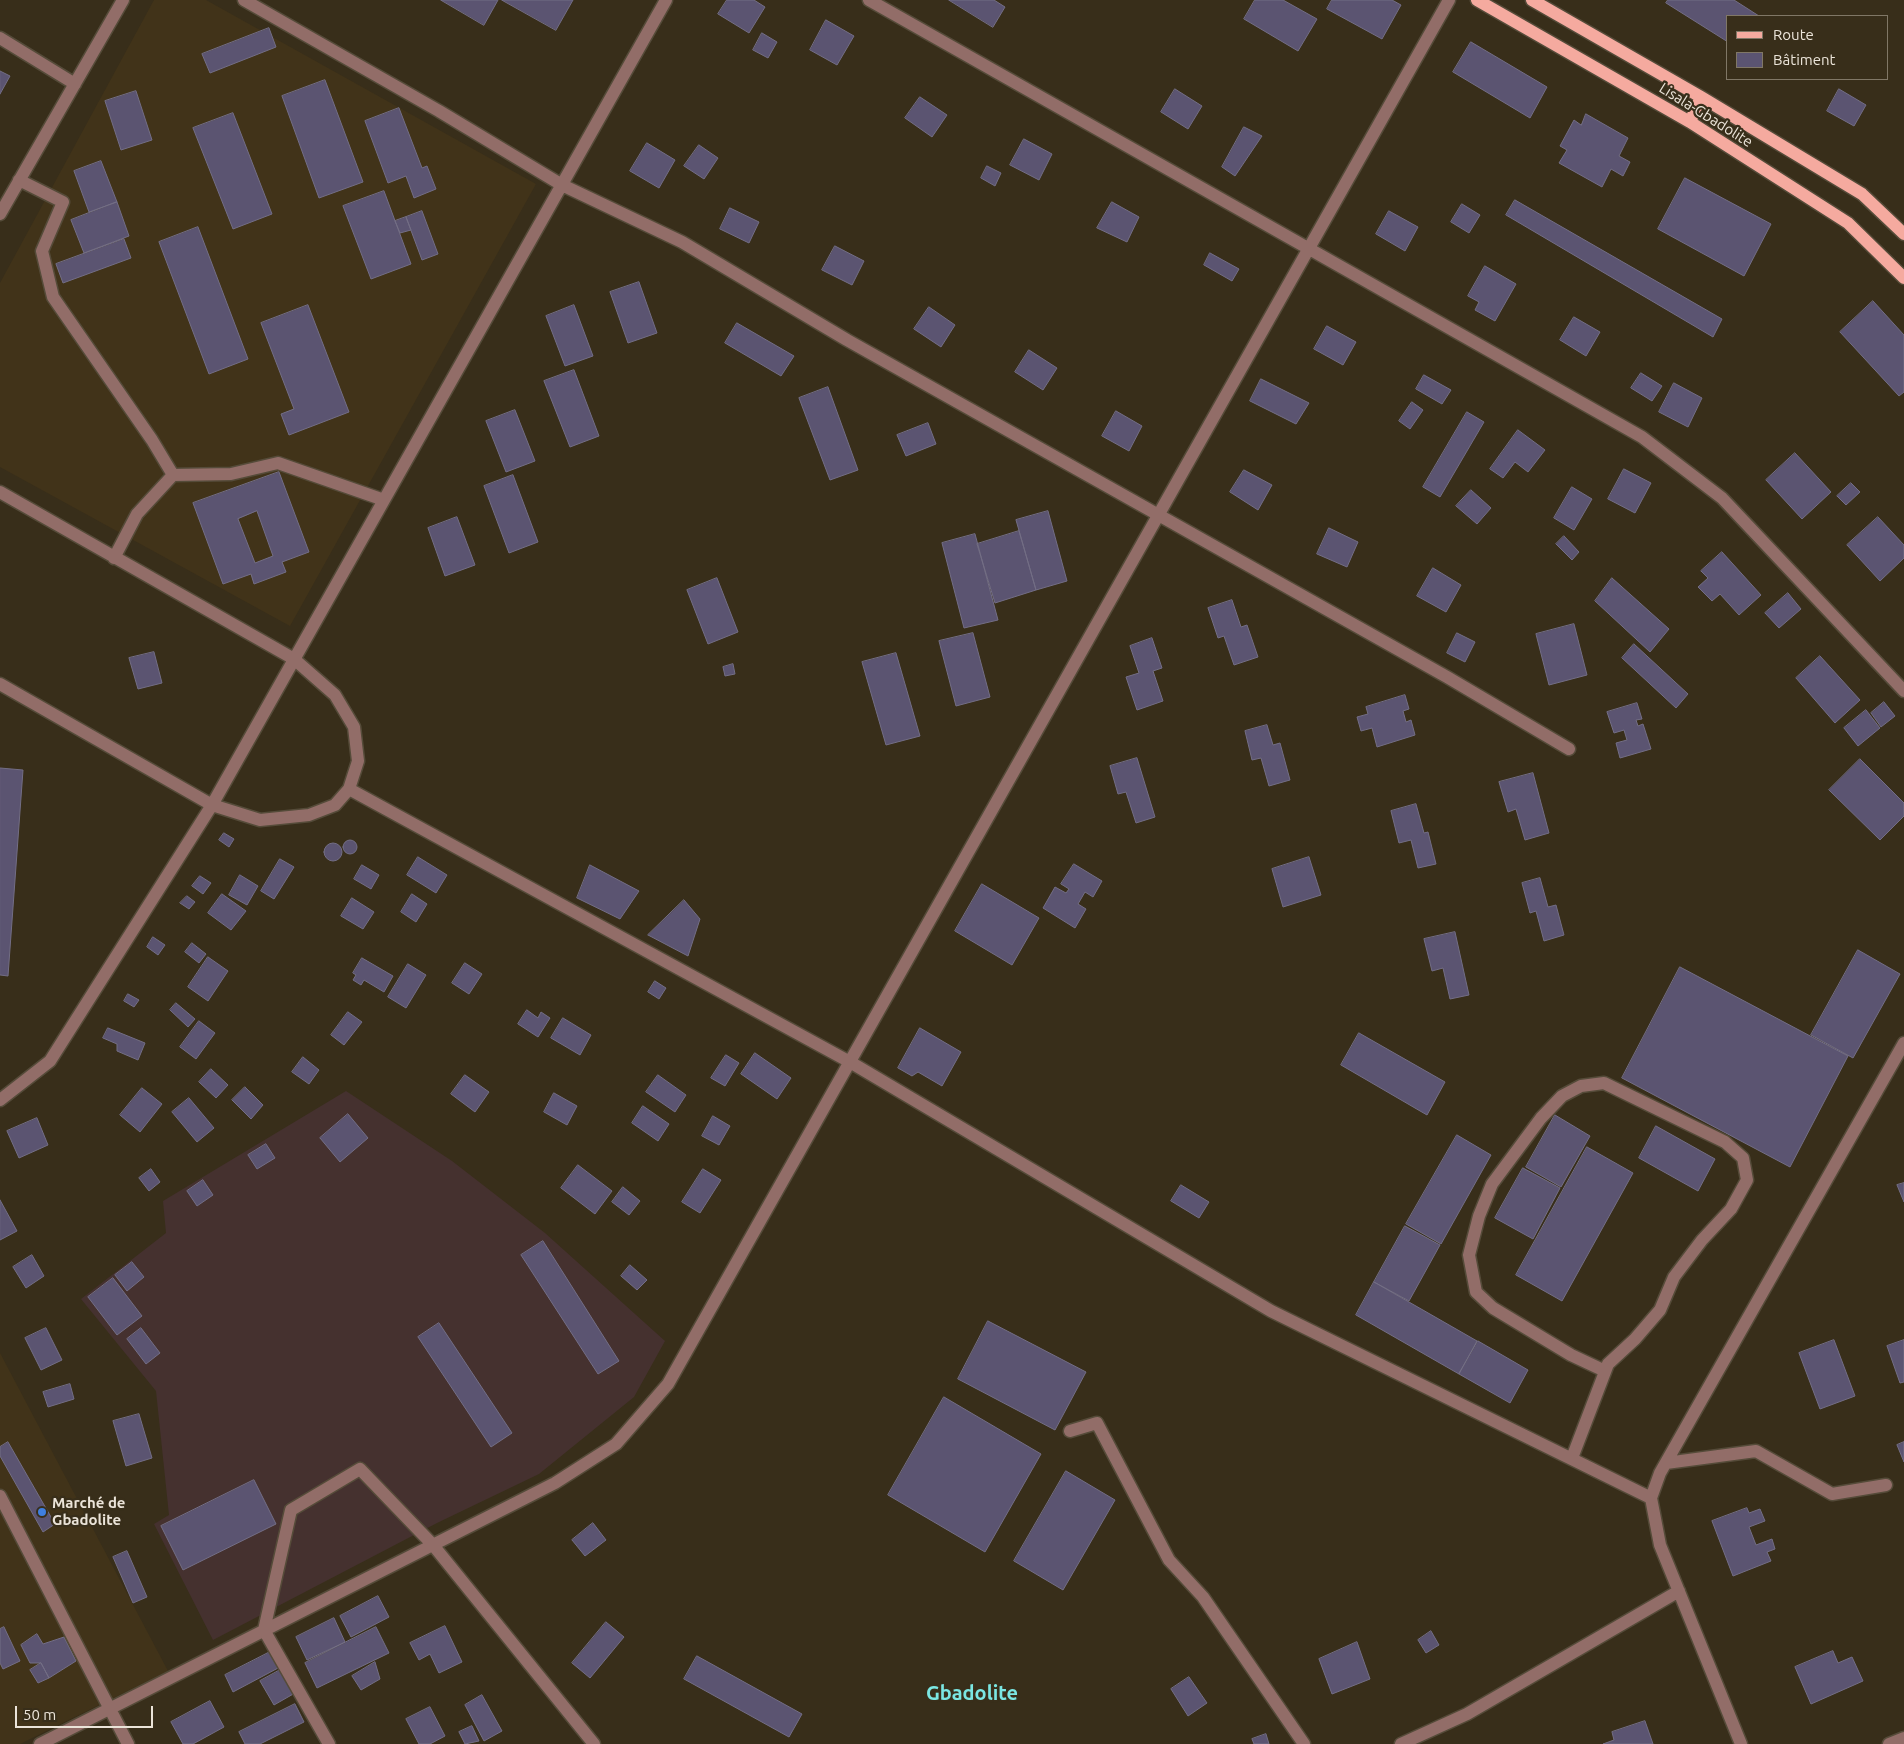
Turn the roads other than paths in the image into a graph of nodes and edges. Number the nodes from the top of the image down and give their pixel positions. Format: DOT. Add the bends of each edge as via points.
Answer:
graph roads {
  1 [pos="123,0"];
  2 [pos="244,0"];
  3 [pos="666,0"];
  4 [pos="869,0"];
  5 [pos="1449,0"];
  6 [pos="1477,0"];
  7 [pos="1532,0"];
  8 [pos="0,38"];
  9 [pos="74,84"];
  10 [pos="1701,97"];
  11 [pos="1690,122"];
  12 [pos="19,180"];
  13 [pos="562,185"];
  14 [pos="0,214"];
  15 [pos="1904,234"];
  16 [pos="1307,250"];
  17 [pos="1904,278"];
  18 [pos="174,475"];
  19 [pos="0,492"];
  20 [pos="384,500"];
  21 [pos="1158,514"];
  22 [pos="114,558"];
  23 [pos="294,659"];
  24 [pos="0,684"];
  25 [pos="1904,691"];
  26 [pos="1569,748"];
  27 [pos="349,789"];
  28 [pos="212,805"];
  29 [pos="1904,1043"];
  30 [pos="850,1062"];
  31 [pos="1899,1064"];
  32 [pos="0,1100"];
  33 [pos="1605,1371"];
  34 [pos="1070,1431"];
  35 [pos="1572,1458"];
  36 [pos="1666,1463"];
  37 [pos="1886,1485"];
  38 [pos="0,1496"];
  39 [pos="1651,1498"];
  40 [pos="433,1545"];
  41 [pos="1679,1591"];
  42 [pos="264,1630"];
  43 [pos="110,1709"];
  44 [pos="1904,1738"];
  45 [pos="40,1744"];
  46 [pos="128,1744"];
  47 [pos="329,1744"];
  48 [pos="594,1744"];
  49 [pos="1304,1744"];
  50 [pos="1402,1744"];
  51 [pos="1742,1744"];
  52 [pos="1889,1744"];
  1 -- 9 [label="street"];
  2 -- 13 [label="street"];
  3 -- 13 [label="street"];
  4 -- 16 [label="street"];
  5 -- 16 [label="street"];
  6 -- 11 [label="main road, Lisala-Gbadolite"];
  7 -- 10 [label="main road, Lisala-Gbadolite"];
  8 -- 9 [label="street"];
  9 -- 12 [label="street"];
  10 -- 11 [label="main road"];
  10 -- 15 [label="main road, Lisala-Gbadolite" via="1862,194"];
  11 -- 17 [label="main road, Lisala-Gbadolite" via="1848,223"];
  12 -- 14 [label="street"];
  12 -- 18 [label="street" via="62,202 42,250 53,297"];
  13 -- 20 [label="street"];
  13 -- 21 [label="street" via="682,242 847,340"];
  16 -- 21 [label="street"];
  16 -- 25 [label="street" via="1642,437 1722,498"];
  18 -- 20 [label="street" via="231,474 278,463"];
  18 -- 22 [label="street" via="137,514"];
  19 -- 22 [label="street"];
  20 -- 23 [label="street"];
  21 -- 26 [label="street"];
  21 -- 30 [label="street"];
  22 -- 23 [label="street"];
  23 -- 27 [label="street" via="335,695 354,727 358,761"];
  23 -- 28 [label="street"];
  24 -- 28 [label="street"];
  27 -- 28 [label="street" via="335,806 309,815 260,820"];
  27 -- 30 [label="street"];
  28 -- 32 [label="street" via="50,1060"];
  29 -- 31 [label="street"];
  30 -- 35 [label="street" via="1271,1311"];
  30 -- 40 [label="street" via="668,1384 616,1444 555,1483"];
  31 -- 36 [label="street"];
  33 -- 33 [label="street" via="1660,1310 1674,1278 1702,1240 1731,1209 1747,1180 1743,1158 1725,1142 1604,1082 1581,1086 1562,1096 1541,1118 1492,1184 1479,1216 1469,1255 1476,1292 1493,1308 1571,1355"];
  33 -- 35 [label="street"];
  34 -- 49 [label="street" via="1097,1423 1169,1560 1203,1597"];
  35 -- 39 [label="street"];
  36 -- 37 [label="street" via="1756,1451 1832,1494"];
  36 -- 39 [label="street"];
  38 -- 43 [label="street"];
  39 -- 41 [label="street" via="1660,1545"];
  40 -- 42 [label="street"];
  40 -- 42 [label="street" via="360,1469 291,1510"];
  40 -- 48 [label="street"];
  41 -- 50 [label="street" via="1467,1714"];
  41 -- 51 [label="street"];
  42 -- 43 [label="street"];
  42 -- 47 [label="street"];
  43 -- 45 [label="street"];
  43 -- 46 [label="street"];
  44 -- 52 [label="street"];
}
